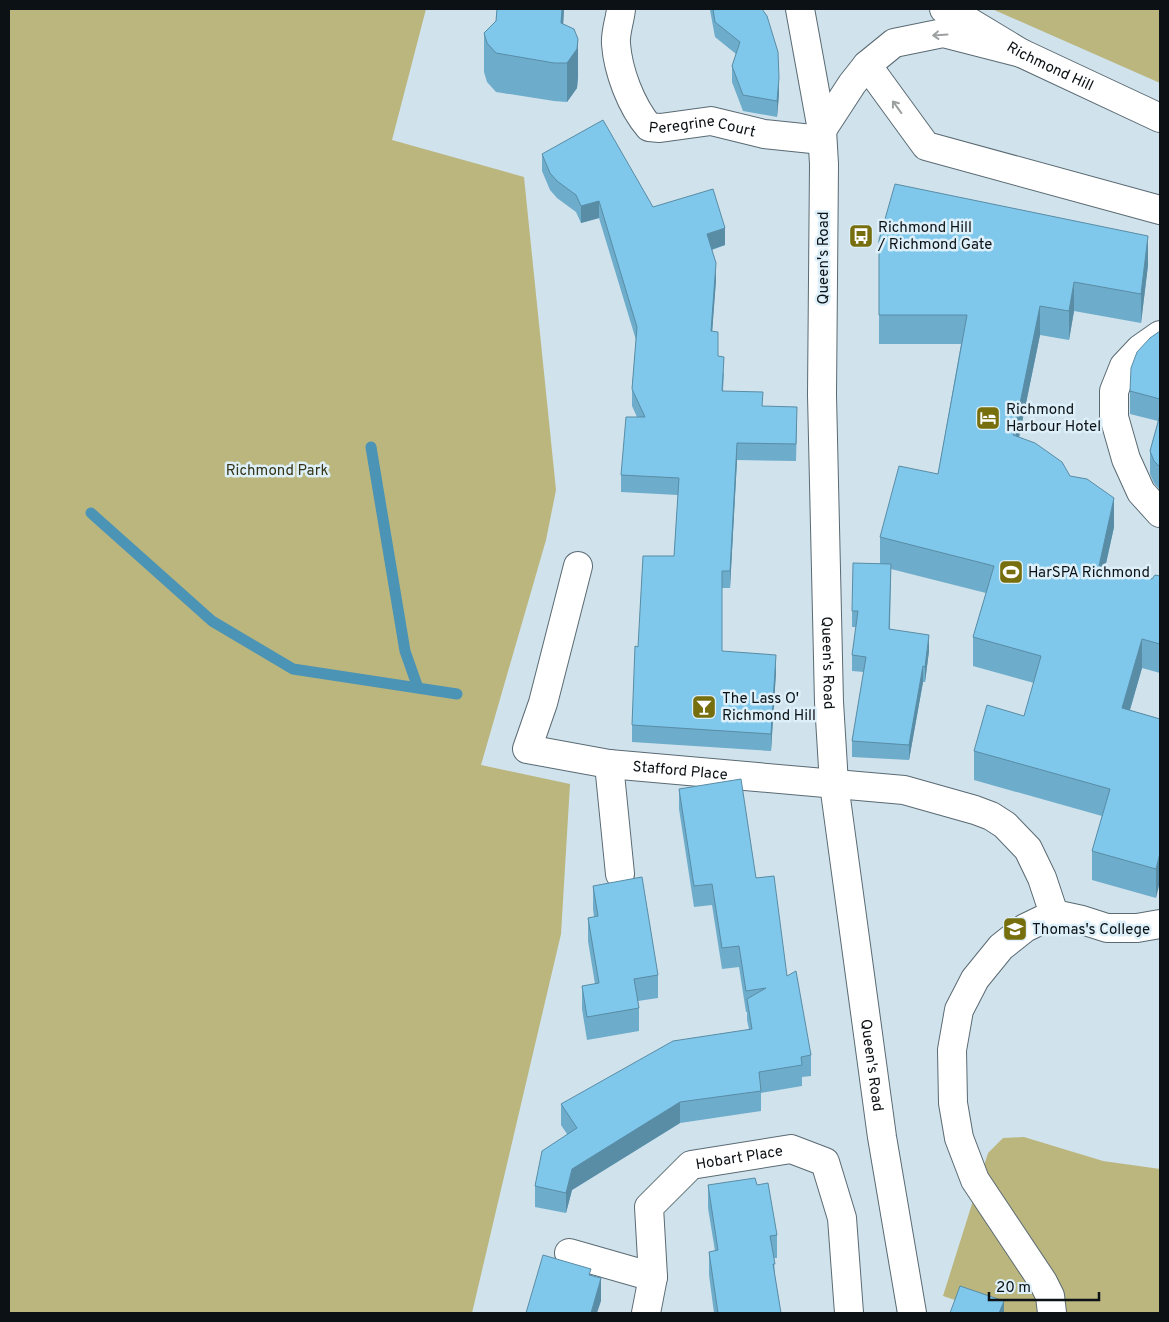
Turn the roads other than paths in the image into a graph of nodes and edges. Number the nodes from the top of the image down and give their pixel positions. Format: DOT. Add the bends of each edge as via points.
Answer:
graph roads {
  1 [pos="621,9"];
  2 [pos="800,9"];
  3 [pos="944,9"];
  4 [pos="1021,53"];
  5 [pos="868,65"];
  6 [pos="1160,118"];
  7 [pos="822,135"];
  8 [pos="1160,210"];
  9 [pos="1160,335"];
  10 [pos="1160,513"];
  11 [pos="578,566"];
  12 [pos="609,764"];
  13 [pos="834,784"];
  14 [pos="620,874"];
  15 [pos="1054,914"];
  16 [pos="1160,924"];
  17 [pos="569,1253"];
  18 [pos="653,1277"];
  19 [pos="646,1313"];
  20 [pos="850,1313"];
  21 [pos="912,1313"];
  22 [pos="1052,1313"];
  1 -- 7 [label="main road, Peregrine Court" via="616,43 625,86 649,127 711,121 764,134"];
  2 -- 7 [label="main road, Queen's Road"];
  3 -- 4 [label="main road, Richmond Hill"];
  4 -- 5 [label="main road, one-way" via="943,32 894,43"];
  4 -- 6 [label="main road, Richmond Hill"];
  5 -- 7 [label="main road" via="852,84"];
  8 -- 5 [label="main road, one-way" via="926,146"];
  7 -- 13 [label="main road, Queen's Road" via="822,405"];
  9 -- 10 [label="main road" via="1124,366 1114,391 1114,417 1126,459 1141,492"];
  11 -- 12 [label="main road, Stafford Place" via="543,703 527,749"];
  12 -- 13 [label="main road, Stafford Place"];
  12 -- 14 [label="main road"];
  13 -- 15 [label="main road, Stafford Place" via="904,790 991,816 1005,825 1028,850"];
  13 -- 21 [label="main road, Queen's Road" via="882,1137"];
  15 -- 16 [label="main road" via="1107,928"];
  15 -- 22 [label="main road" via="1026,928 1001,947 975,979 959,1010 952,1050 953,1103 959,1138 968,1163 975,1180 1043,1282 1050,1296"];
  17 -- 18 [label="main road"];
  18 -- 19 [label="main road, Hobart Place"];
  18 -- 20 [label="main road, Hobart Place" via="650,1207 691,1165 791,1148 825,1162 842,1218"];
}
